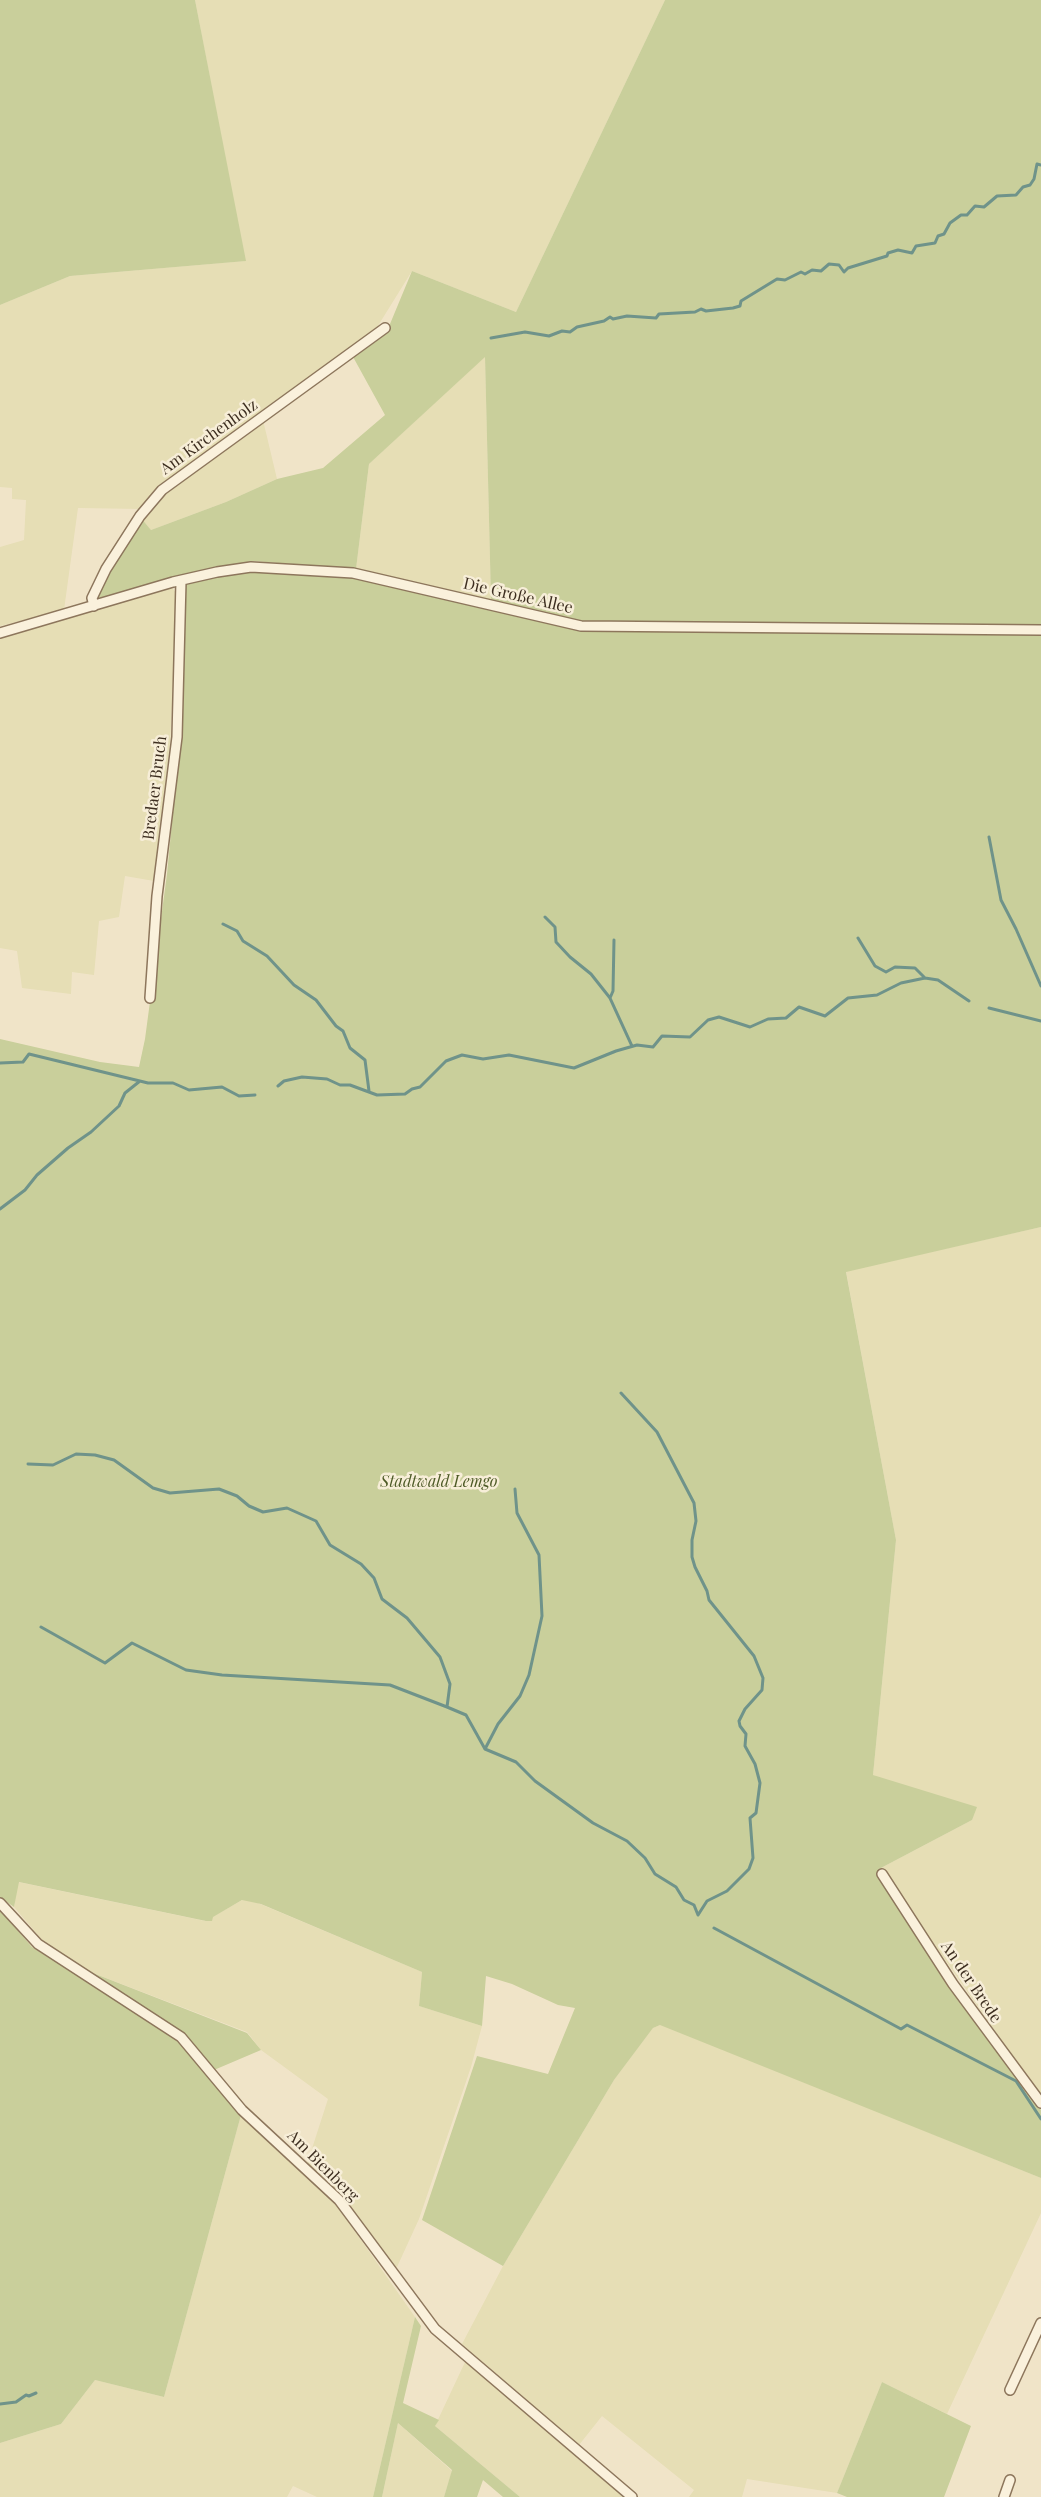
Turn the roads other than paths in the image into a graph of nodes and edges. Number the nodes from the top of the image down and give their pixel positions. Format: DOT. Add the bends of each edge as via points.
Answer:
graph roads {
  1 [pos="385,328"];
  2 [pos="180,581"];
  3 [pos="93,606"];
  4 [pos="1041,630"];
  5 [pos="0,633"];
  6 [pos="150,998"];
  7 [pos="882,1874"];
  8 [pos="0,1903"];
  9 [pos="1041,2103"];
  10 [pos="1041,2323"];
  11 [pos="1010,2390"];
  12 [pos="1010,2480"];
  13 [pos="632,2497"];
  14 [pos="1004,2497"];
  1 -- 3 [label="street, Am Kirchenholz" via="162,490 106,569 92,598"];
  2 -- 3 [label="street, Die Große Allee"];
  2 -- 4 [label="street, Die Große Allee" via="251,567 353,573 580,626"];
  2 -- 6 [label="street, Bredaer Bruch" via="177,737"];
  3 -- 5 [label="street, Die Große Allee"];
  7 -- 9 [label="street, An der Brede" via="953,1984"];
  8 -- 13 [label="street, Am Bienberg" via="38,1944 181,2037 242,2110 339,2200 435,2328"];
  10 -- 11 [label="street"];
  12 -- 14 [label="street"];
}
